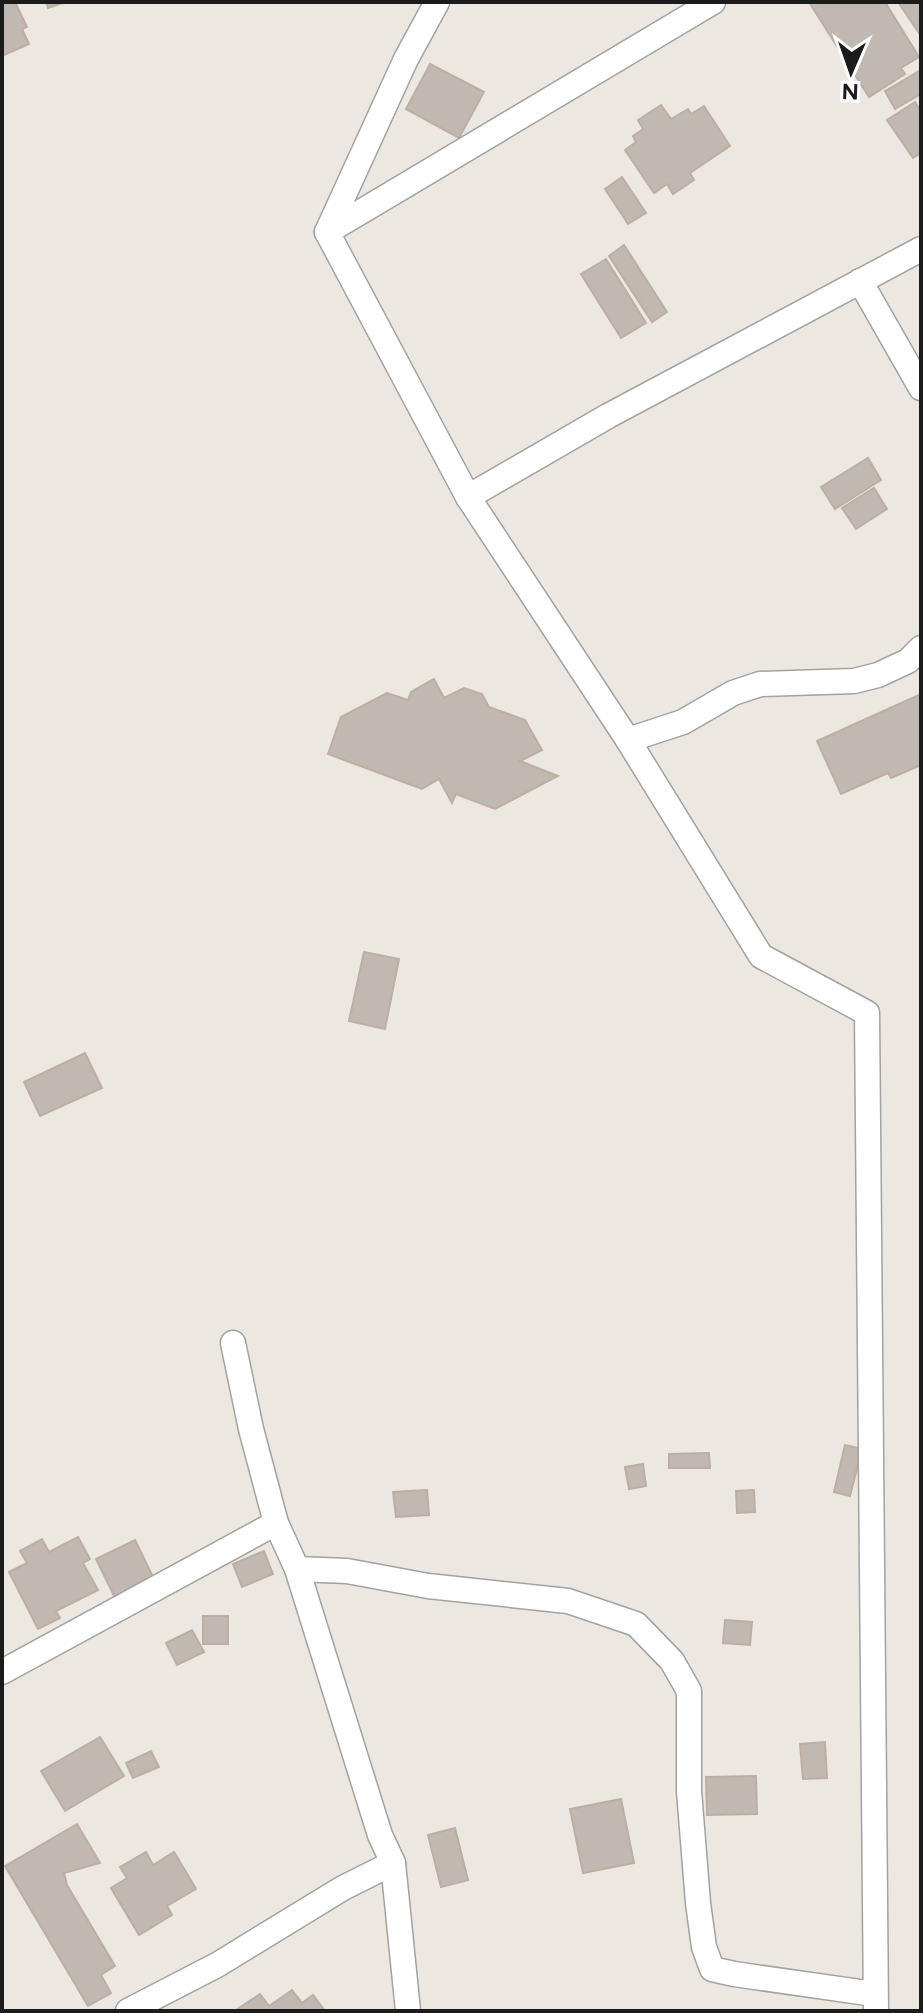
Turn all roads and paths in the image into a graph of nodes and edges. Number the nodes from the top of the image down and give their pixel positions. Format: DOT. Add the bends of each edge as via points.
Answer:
graph roads {
  1 [pos="437,2"];
  2 [pos="713,2"];
  3 [pos="327,232"];
  4 [pos="921,249"];
  5 [pos="860,281"];
  6 [pos="921,388"];
  7 [pos="468,497"];
  8 [pos="921,648"];
  9 [pos="628,740"];
  10 [pos="233,1343"];
  11 [pos="276,1523"];
  12 [pos="297,1569"];
  13 [pos="2,1672"];
  14 [pos="393,1863"];
  15 [pos="875,2003"];
  16 [pos="128,2011"];
  17 [pos="408,2011"];
  1 -- 3 [label="street"];
  2 -- 3 [label="street"];
  3 -- 7 [label="street"];
  4 -- 5 [label="street"];
  5 -- 6 [label="street"];
  5 -- 7 [label="street"];
  7 -- 9 [label="street"];
  8 -- 9 [label="street" via="908,661 854,681 760,684 683,722"];
  9 -- 15 [label="street" via="761,956 867,1013"];
  10 -- 11 [label="street"];
  11 -- 12 [label="street"];
  11 -- 13 [label="street"];
  12 -- 14 [label="street"];
  12 -- 15 [label="street" via="568,1601 636,1624 672,1661 689,1691 694,1861 704,1947 712,1969"];
  14 -- 16 [label="street"];
  14 -- 17 [label="street"];
}
